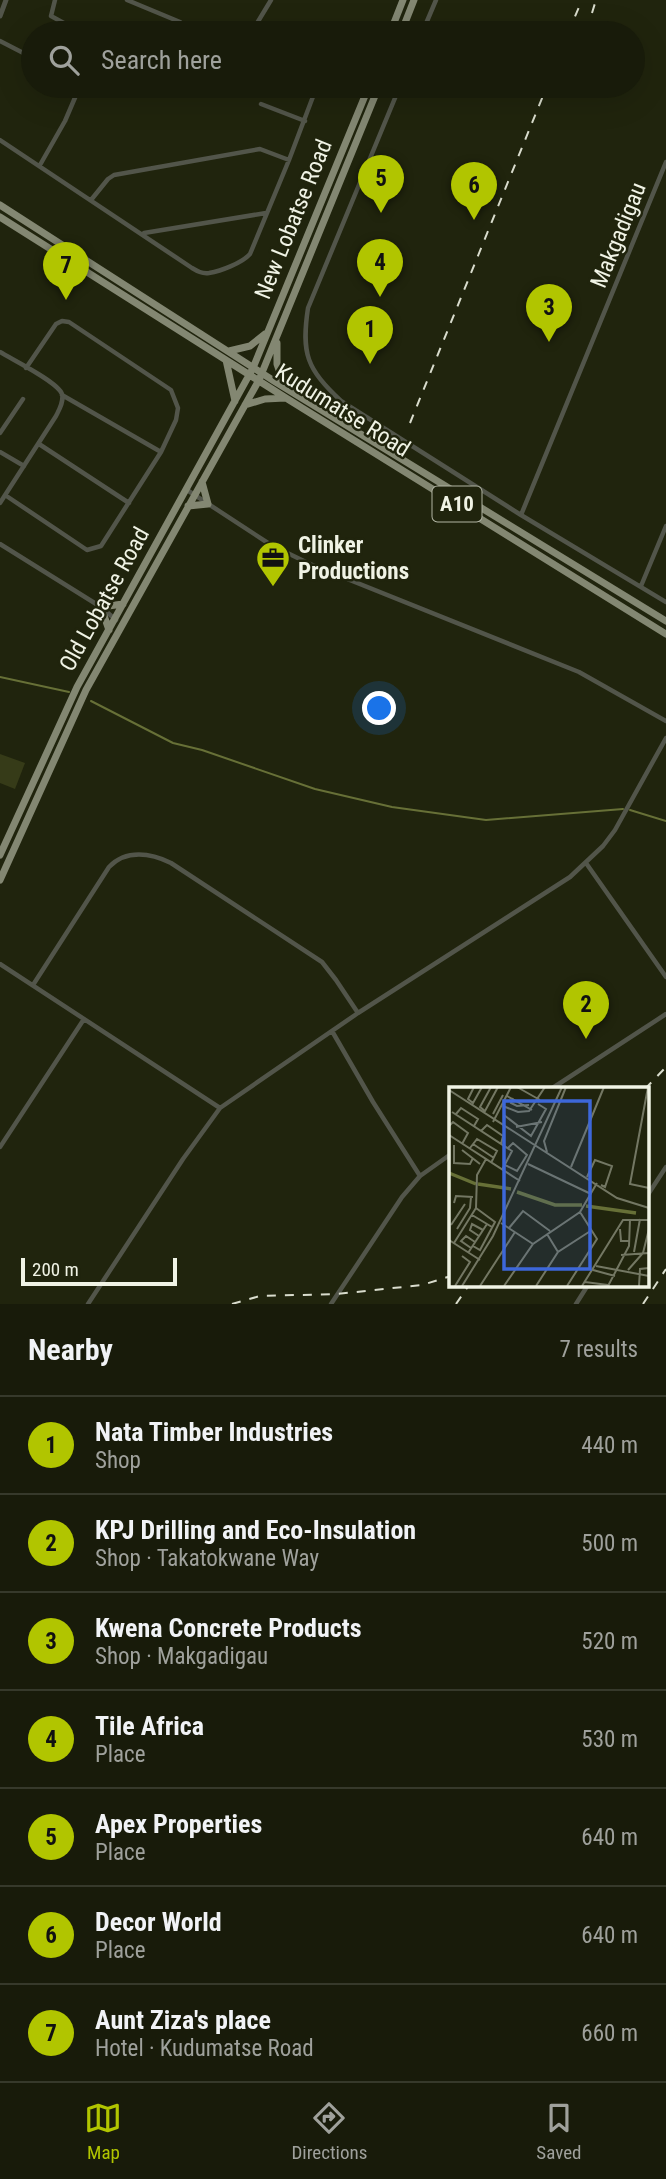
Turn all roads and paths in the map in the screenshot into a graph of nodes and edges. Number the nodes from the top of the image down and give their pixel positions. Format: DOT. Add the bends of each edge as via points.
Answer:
graph roads {
  1 [pos="6,0"];
  2 [pos="55,0"];
  3 [pos="127,0"];
  4 [pos="271,0"];
  5 [pos="403,0"];
  6 [pos="414,0"];
  7 [pos="436,0"];
  8 [pos="0,16"];
  9 [pos="60,21"];
  10 [pos="178,21"];
  11 [pos="260,21"];
  12 [pos="395,21"];
  13 [pos="406,21"];
  14 [pos="427,21"];
  15 [pos="0,41"];
  16 [pos="21,52"];
  17 [pos="75,98"];
  18 [pos="313,98"];
  19 [pos="364,98"];
  20 [pos="374,98"];
  21 [pos="395,98"];
  22 [pos="261,104"];
  23 [pos="304,121"];
  24 [pos="0,141"];
  25 [pos="289,160"];
  26 [pos="666,162"];
  27 [pos="40,165"];
  28 [pos="91,200"];
  29 [pos="0,205"];
  30 [pos="267,213"];
  31 [pos="0,217"];
  32 [pos="142,234"];
  33 [pos="269,328"];
  34 [pos="277,339"];
  35 [pos="229,351"];
  36 [pos="0,352"];
  37 [pos="226,360"];
  38 [pos="26,368"];
  39 [pos="251,371"];
  40 [pos="260,376"];
  41 [pos="285,387"];
  42 [pos="62,395"];
  43 [pos="286,398"];
  44 [pos="23,399"];
  45 [pos="235,402"];
  46 [pos="245,406"];
  47 [pos="0,433"];
  48 [pos="38,444"];
  49 [pos="0,452"];
  50 [pos="161,452"];
  51 [pos="24,466"];
  52 [pos="202,482"];
  53 [pos="190,493"];
  54 [pos="5,495"];
  55 [pos="0,503"];
  56 [pos="129,503"];
  57 [pos="208,505"];
  58 [pos="188,506"];
  59 [pos="521,514"];
  60 [pos="666,526"];
  61 [pos="0,544"];
  62 [pos="641,586"];
  63 [pos="666,602"];
  64 [pos="124,603"];
  65 [pos="101,607"];
  66 [pos="666,621"];
  67 [pos="118,622"];
  68 [pos="109,630"];
  69 [pos="666,634"];
  70 [pos="666,721"];
  71 [pos="666,738"];
  72 [pos="0,855"];
  73 [pos="586,863"];
  74 [pos="0,880"];
  75 [pos="0,964"];
  76 [pos="666,977"];
  77 [pos="33,985"];
  78 [pos="358,1013"];
  79 [pos="666,1014"];
  80 [pos="84,1018"];
  81 [pos="332,1031"];
  82 [pos="554,1087"];
  83 [pos="220,1108"];
  84 [pos="0,1147"];
  85 [pos="449,1155"];
  86 [pos="666,1167"];
  87 [pos="420,1175"];
  88 [pos="648,1194"];
  89 [pos="587,1286"];
  90 [pos="88,1304"];
  91 [pos="331,1304"];
  92 [pos="576,1304"];
  1 -- 8 [label="street"];
  2 -- 9 [label="street" via="51,16"];
  3 -- 10 [label="street"];
  4 -- 11 [label="street"];
  5 -- 12 [label="main road"];
  6 -- 13 [label="main road"];
  7 -- 14 [label="street"];
  15 -- 16 [label="street"];
  17 -- 27 [label="street"];
  18 -- 23 [label="street"];
  19 -- 33 [label="main road, New Lobatse Road"];
  20 -- 34 [label="main road"];
  21 -- 59 [label="street" via="308,308 304,346 321,382 341,401"];
  22 -- 23 [label="street"];
  23 -- 25 [label="street"];
  24 -- 27 [label="street"];
  25 -- 28 [label="street" via="260,149 114,175"];
  25 -- 30 [label="street"];
  26 -- 59 [label="street, Makgadigau"];
  27 -- 28 [label="street"];
  28 -- 32 [label="street"];
  29 -- 35 [label="main road, Kudumatse Road / A10"];
  30 -- 32 [label="street"];
  30 -- 32 [label="street" via="247,257 209,273 192,268"];
  31 -- 37 [label="main road, Kudumatse Road / A10"];
  33 -- 35 [label="main road" via="250,346"];
  33 -- 39 [label="main road, New Lobatse Road"];
  34 -- 40 [label="main road"];
  34 -- 41 [label="main road" via="277,364"];
  35 -- 39 [label="main road, Kudumatse Road / A10"];
  36 -- 38 [label="street"];
  37 -- 39 [label="main road, Kudumatse Road / A10"];
  37 -- 45 [label="main road"];
  38 -- 42 [label="street" via="55,385"];
  38 -- 50 [label="street" via="56,324 69,322 171,390 178,415"];
  39 -- 40 [label="main road, Kudumatse Road / A10"];
  39 -- 45 [label="main road, Old Lobatse Road"];
  40 -- 41 [label="main road, Kudumatse Road / A10"];
  40 -- 43 [label="main road, Kudumatse Road / A10"];
  40 -- 46 [label="main road"];
  41 -- 66 [label="main road, Kudumatse Road / A10"];
  42 -- 48 [label="street" via="56,416"];
  42 -- 50 [label="street"];
  43 -- 46 [label="main road"];
  43 -- 69 [label="main road, Kudumatse Road / A10"];
  44 -- 47 [label="street"];
  45 -- 53 [label="main road, Old Lobatse Road"];
  46 -- 52 [label="main road"];
  48 -- 51 [label="street"];
  48 -- 56 [label="street"];
  49 -- 51 [label="street"];
  50 -- 56 [label="street"];
  51 -- 54 [label="street"];
  52 -- 53 [label="main road"];
  52 -- 57 [label="main road"];
  53 -- 57 [label="street"];
  53 -- 58 [label="main road"];
  53 -- 64 [label="main road, Old Lobatse Road"];
  54 -- 55 [label="street"];
  54 -- 56 [label="street" via="88,550 101,546"];
  57 -- 58 [label="main road"];
  57 -- 70 [label="street" via="310,564 579,672"];
  58 -- 67 [label="main road"];
  59 -- 62 [label="street"];
  60 -- 62 [label="street"];
  61 -- 65 [label="street"];
  62 -- 63 [label="street"];
  64 -- 65 [label="main road"];
  64 -- 67 [label="main road, Old Lobatse Road"];
  65 -- 67 [label="street"];
  65 -- 68 [label="main road"];
  67 -- 68 [label="main road, Old Lobatse Road"];
  67 -- 74 [label="main road, Old Lobatse Road"];
  68 -- 72 [label="main road, Old Lobatse Road" via="77,687"];
  71 -- 73 [label="street" via="625,812"];
  73 -- 76 [label="street"];
  73 -- 78 [label="street"];
  75 -- 77 [label="street"];
  77 -- 78 [label="street" via="109,867 144,853 171,863 322,962"];
  77 -- 80 [label="street"];
  78 -- 81 [label="street"];
  79 -- 82 [label="street"];
  80 -- 83 [label="street"];
  80 -- 84 [label="street"];
  81 -- 83 [label="street"];
  81 -- 87 [label="street"];
  83 -- 90 [label="street"];
  85 -- 87 [label="street"];
  86 -- 88 [label="street"];
  87 -- 91 [label="street"];
  89 -- 92 [label="street"];
}
